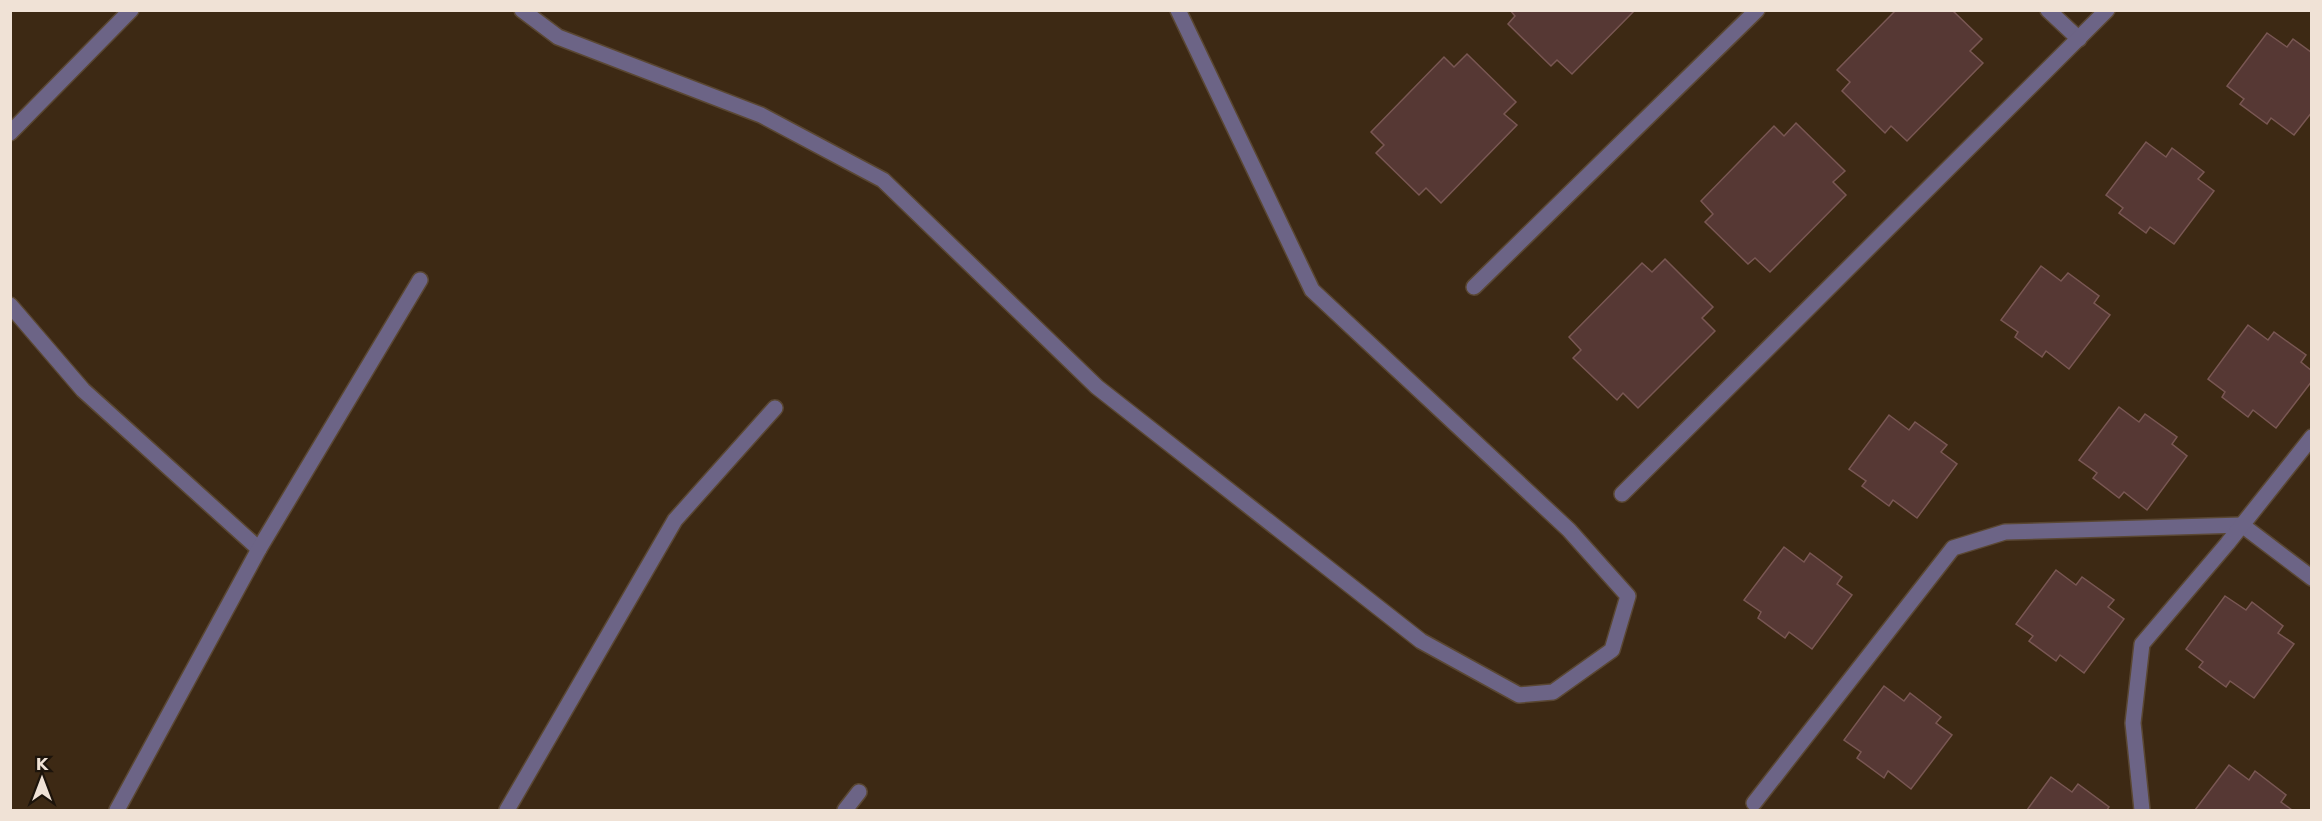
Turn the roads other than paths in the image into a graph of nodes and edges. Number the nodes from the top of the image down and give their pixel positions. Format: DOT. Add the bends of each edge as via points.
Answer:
graph roads {
  1 [pos="131,10"];
  2 [pos="522,10"];
  3 [pos="1178,10"];
  4 [pos="1757,10"];
  5 [pos="2048,10"];
  6 [pos="2107,10"];
  7 [pos="2079,39"];
  8 [pos="10,133"];
  9 [pos="420,280"];
  10 [pos="1474,287"];
  11 [pos="10,304"];
  12 [pos="775,408"];
  13 [pos="2312,437"];
  14 [pos="1622,494"];
  15 [pos="2242,525"];
  16 [pos="259,549"];
  17 [pos="2312,578"];
  18 [pos="859,792"];
  19 [pos="1754,803"];
  20 [pos="117,810"];
  21 [pos="507,810"];
  22 [pos="845,810"];
  23 [pos="2142,810"];
  1 -- 8 [label="street"];
  2 -- 3 [label="street" via="558,37 761,115 883,180 1097,387 1421,641 1519,695 1553,692 1612,650 1628,596 1569,530 1311,290"];
  4 -- 10 [label="street"];
  5 -- 7 [label="street"];
  6 -- 7 [label="street"];
  7 -- 14 [label="street"];
  9 -- 16 [label="street"];
  11 -- 16 [label="street" via="83,390"];
  12 -- 21 [label="street" via="675,520"];
  13 -- 15 [label="street"];
  15 -- 17 [label="street"];
  15 -- 19 [label="street" via="2005,532 1953,548"];
  15 -- 23 [label="street" via="2142,644 2133,723"];
  16 -- 20 [label="street"];
  18 -- 22 [label="street"];
}
